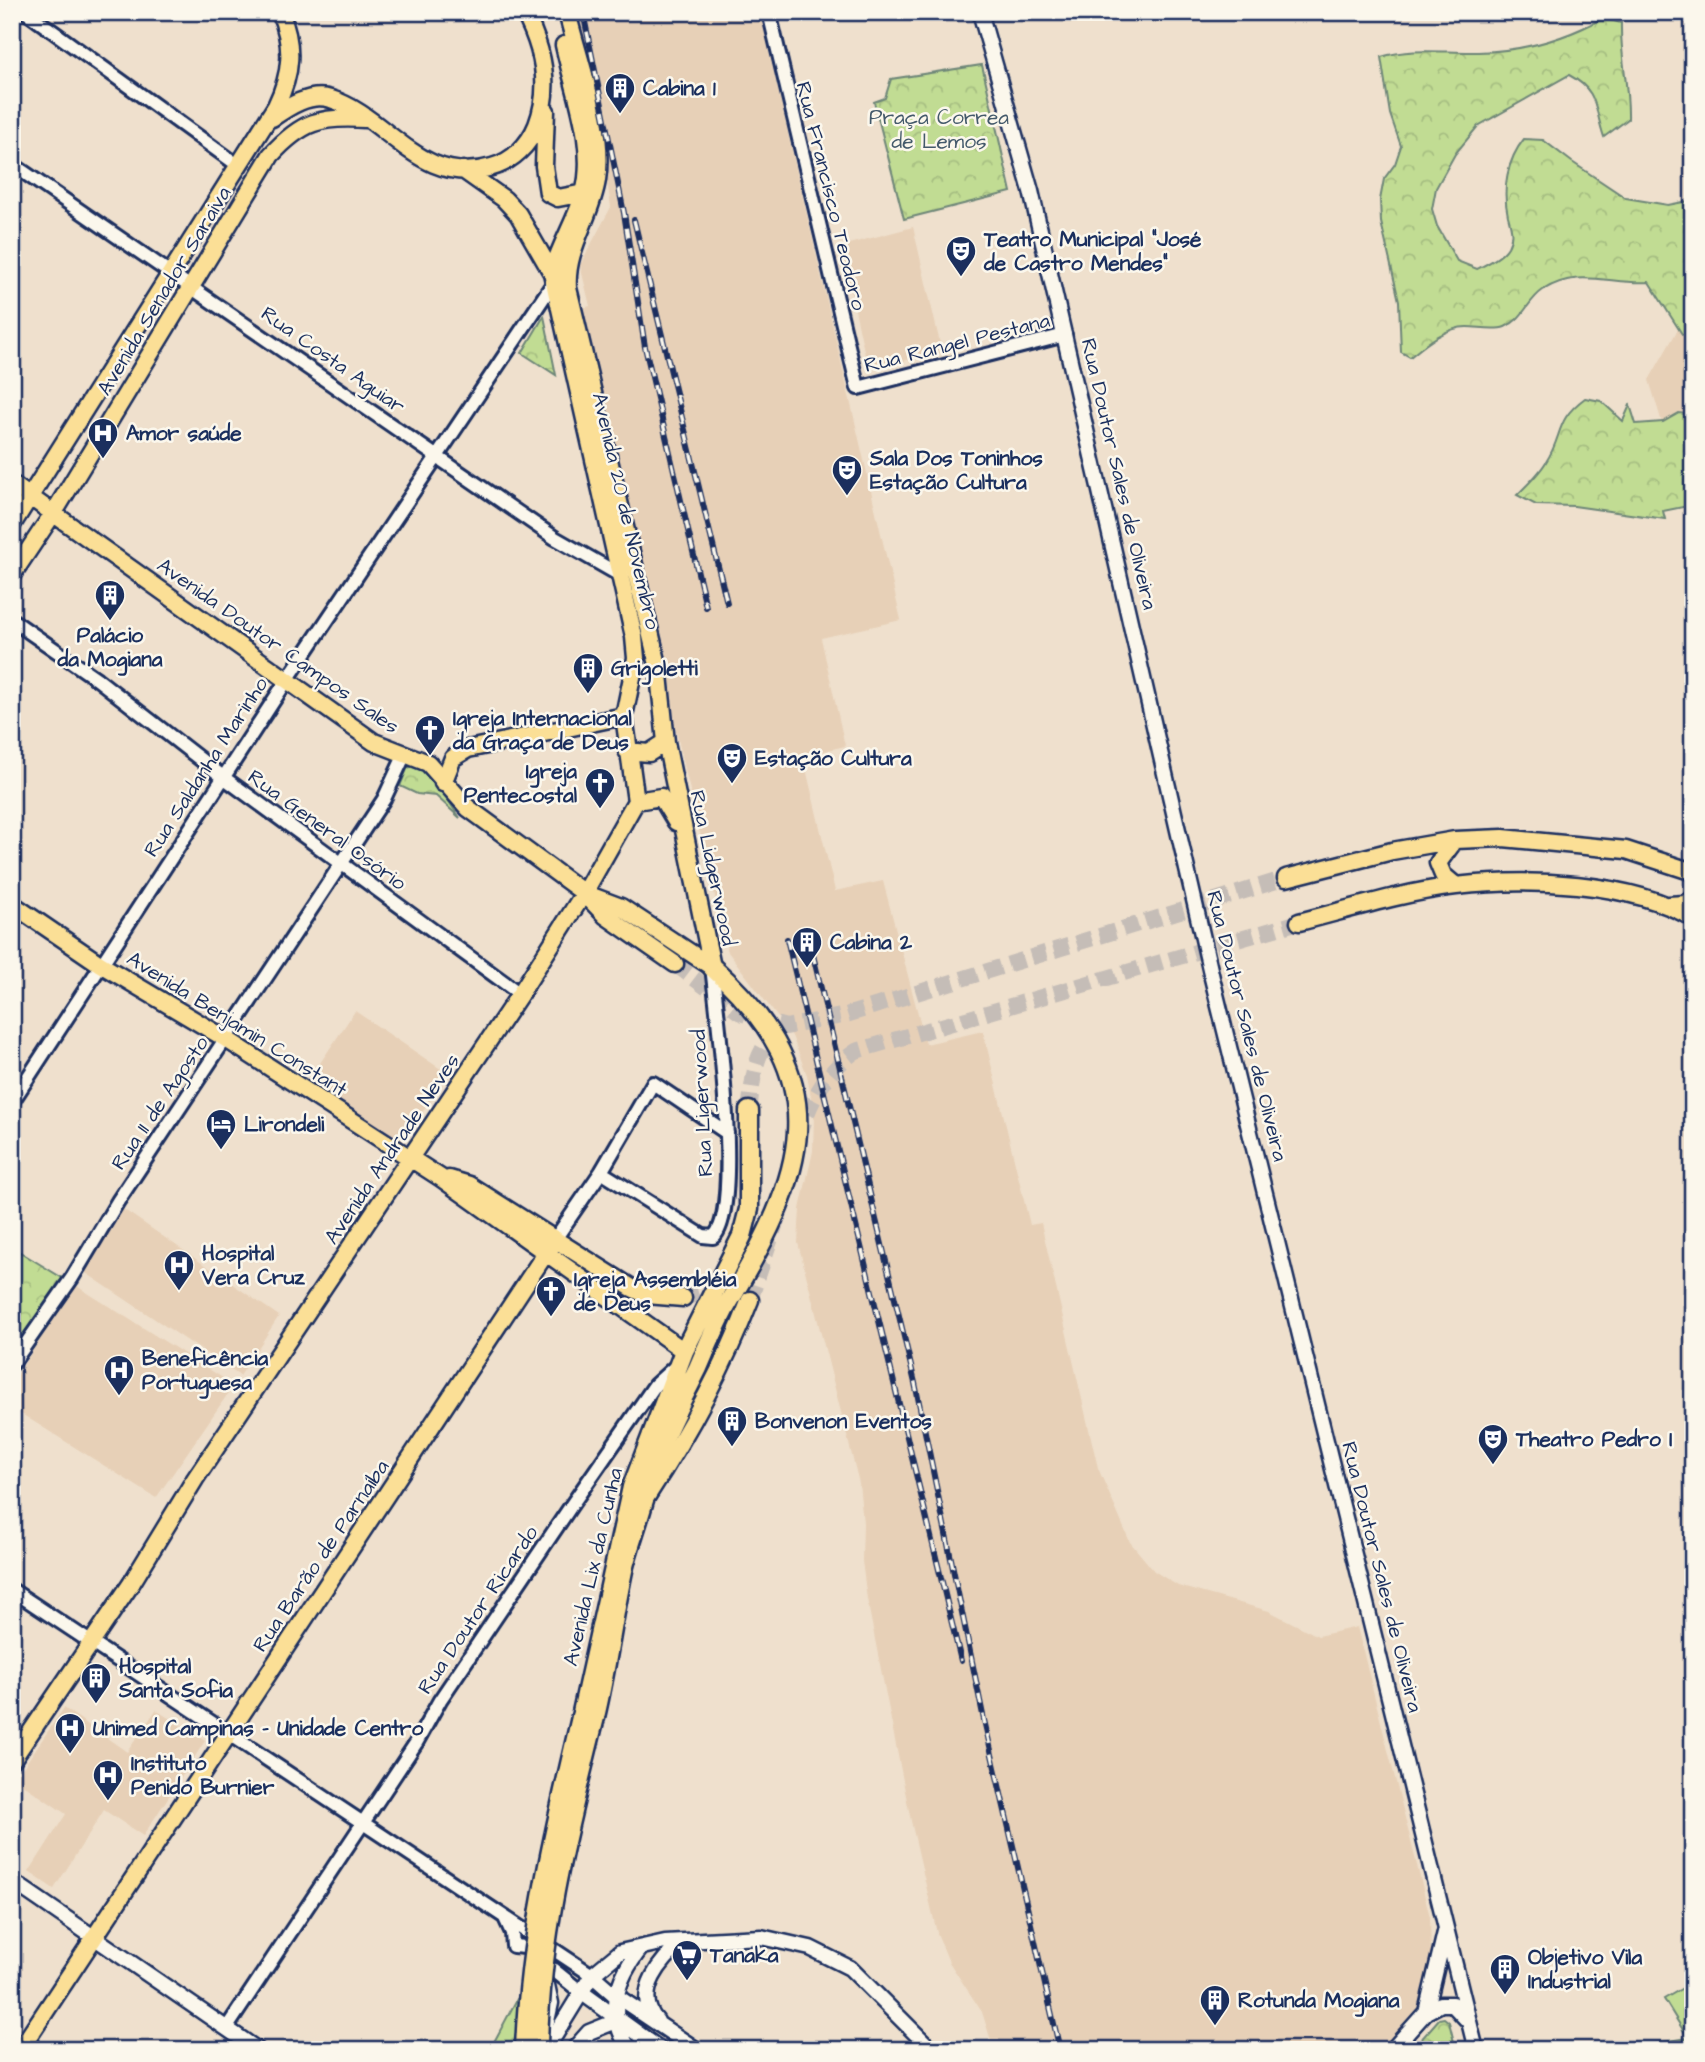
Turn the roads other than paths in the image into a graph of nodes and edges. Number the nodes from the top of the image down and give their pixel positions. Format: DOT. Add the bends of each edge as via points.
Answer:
graph roads {
  1 [pos="26,12"];
  2 [pos="280,12"];
  3 [pos="557,12"];
  4 [pos="567,12"];
  5 [pos="769,12"];
  6 [pos="979,12"];
  7 [pos="528,17"];
  8 [pos="547,85"];
  9 [pos="365,119"];
  10 [pos="267,121"];
  11 [pos="12,164"];
  12 [pos="239,166"];
  13 [pos="463,170"];
  14 [pos="584,193"];
  15 [pos="170,270"];
  16 [pos="553,277"];
  17 [pos="193,286"];
  18 [pos="1065,335"];
  19 [pos="858,388"];
  20 [pos="436,455"];
  21 [pos="12,484"];
  22 [pos="31,496"];
  23 [pos="53,514"];
  24 [pos="12,525"];
  25 [pos="636,569"];
  26 [pos="618,574"];
  27 [pos="12,575"];
  28 [pos="12,620"];
  29 [pos="287,680"];
  30 [pos="624,716"];
  31 [pos="666,742"];
  32 [pos="627,751"];
  33 [pos="404,756"];
  34 [pos="223,777"];
  35 [pos="673,777"];
  36 [pos="443,783"];
  37 [pos="636,801"];
  38 [pos="1455,840"];
  39 [pos="688,850"];
  40 [pos="1668,863"];
  41 [pos="341,864"];
  42 [pos="1693,872"];
  43 [pos="1286,878"];
  44 [pos="1693,881"];
  45 [pos="1456,886"];
  46 [pos="584,893"];
  47 [pos="1693,899"];
  48 [pos="12,904"];
  49 [pos="1669,905"];
  50 [pos="1693,918"];
  51 [pos="1299,922"];
  52 [pos="100,964"];
  53 [pos="675,964"];
  54 [pos="712,967"];
  55 [pos="520,994"];
  56 [pos="226,1039"];
  57 [pos="12,1102"];
  58 [pos="748,1111"];
  59 [pos="727,1133"];
  60 [pos="409,1158"];
  61 [pos="601,1172"];
  62 [pos="441,1178"];
  63 [pos="555,1239"];
  64 [pos="544,1254"];
  65 [pos="683,1298"];
  66 [pos="750,1300"];
  67 [pos="681,1357"];
  68 [pos="12,1364"];
  69 [pos="645,1498"];
  70 [pos="12,1590"];
  71 [pos="609,1613"];
  72 [pos="92,1642"];
  73 [pos="588,1717"];
  74 [pos="229,1734"];
  75 [pos="12,1760"];
  76 [pos="363,1822"];
  77 [pos="12,1881"];
  78 [pos="502,1914"];
  79 [pos="1447,1927"];
  80 [pos="96,1938"];
  81 [pos="685,1940"];
  82 [pos="646,1946"];
  83 [pos="533,1953"];
  84 [pos="592,1975"];
  85 [pos="581,1992"];
  86 [pos="615,1995"];
  87 [pos="1426,2011"];
  88 [pos="620,2021"];
  89 [pos="659,2023"];
  90 [pos="1469,2023"];
  91 [pos="228,2026"];
  92 [pos="20,2050"];
  93 [pos="258,2050"];
  94 [pos="525,2050"];
  95 [pos="539,2050"];
  96 [pos="546,2050"];
  97 [pos="573,2050"];
  98 [pos="630,2050"];
  99 [pos="661,2050"];
  100 [pos="697,2050"];
  101 [pos="932,2050"];
  102 [pos="1392,2050"];
  103 [pos="1476,2050"];
  1 -- 12 [label="street"];
  2 -- 10 [label="main road, Avenida Senador Saraiva" via="288,32 290,59 284,90"];
  3 -- 14 [label="main road" via="583,126"];
  4 -- 25 [label="main road, Avenida 20 de Novembro" via="599,163 594,197 568,265 570,300"];
  5 -- 19 [label="street, Rua Francisco Teodoro"];
  6 -- 18 [label="main road, Rua Doutor Sales de Oliveira" via="1031,191"];
  7 -- 8 [label="main road"];
  8 -- 13 [label="main road" via="528,142 498,166"];
  8 -- 14 [label="main road" via="546,188 552,196"];
  9 -- 10 [label="main road" via="329,98 316,97 289,106"];
  9 -- 13 [label="main road" via="441,167"];
  9 -- 17 [label="main road, Avenida Senador Saraiva" via="316,120 284,141 259,174"];
  10 -- 12 [label="main road, Avenida Senador Saraiva"];
  11 -- 15 [label="street, Rua Costa Aguiar"];
  12 -- 15 [label="main road, Avenida Senador Saraiva"];
  13 -- 16 [label="main road" via="518,214"];
  14 -- 16 [label="main road"];
  15 -- 17 [label="street, Rua Costa Aguiar"];
  15 -- 22 [label="main road, Avenida Senador Saraiva"];
  16 -- 20 [label="street, Rua Saldanha Marinho"];
  16 -- 26 [label="main road, Avenida 20 de Novembro"];
  17 -- 20 [label="street, Rua Costa Aguiar"];
  17 -- 23 [label="main road, Avenida Senador Saraiva"];
  18 -- 19 [label="street, Rua Rangel Pestana"];
  18 -- 79 [label="main road, Rua Doutor Sales de Oliveira" via="1212,978"];
  20 -- 26 [label="street, Rua Costa Aguiar" via="555,538"];
  20 -- 29 [label="street, Rua Saldanha Marinho"];
  21 -- 22 [label="main road, Avenida Doutor Campos Sales"];
  22 -- 23 [label="main road, Avenida Doutor Campos Sales"];
  22 -- 24 [label="main road, Avenida Senador Saraiva"];
  23 -- 27 [label="main road, Avenida Senador Saraiva"];
  23 -- 29 [label="main road, Avenida Doutor Campos Sales"];
  25 -- 26 [label="street"];
  25 -- 31 [label="main road, Avenida 20 de Novembro" via="659,665"];
  26 -- 30 [label="main road, Avenida 20 de Novembro" via="636,658"];
  28 -- 34 [label="street, Rua General Osório"];
  29 -- 33 [label="main road, Avenida Doutor Campos Sales" via="374,742"];
  29 -- 34 [label="street, Rua Saldanha Marinho"];
  30 -- 32 [label="main road, Avenida 20 de Novembro"];
  30 -- 36 [label="main road" via="468,749 453,758"];
  31 -- 32 [label="main road" via="649,754"];
  31 -- 35 [label="main road, Avenida 20 de Novembro"];
  32 -- 37 [label="main road, Avenida 20 de Novembro"];
  33 -- 36 [label="main road, Avenida Doutor Campos Sales" via="428,763"];
  33 -- 41 [label="street, Rua 11 de Agosto" via="384,799"];
  34 -- 41 [label="street, Rua General Osório"];
  34 -- 52 [label="street, Rua Saldanha Marinho"];
  35 -- 39 [label="main road, Rua Lidgerwood"];
  36 -- 46 [label="main road, Avenida Doutor Campos Sales" via="468,808"];
  37 -- 39 [label="main road" via="665,800"];
  37 -- 46 [label="main road, Avenida Andrade Neves"];
  38 -- 40 [label="main road" via="1568,843 1626,850"];
  38 -- 43 [label="main road"];
  38 -- 45 [label="main road" via="1438,863"];
  39 -- 54 [label="main road, Rua Lidgerwood"];
  40 -- 42 [label="main road"];
  40 -- 44 [label="main road"];
  41 -- 55 [label="street, Rua General Osório"];
  41 -- 56 [label="street, Rua 11 de Agosto"];
  45 -- 49 [label="main road" via="1544,883 1629,893"];
  45 -- 51 [label="main road"];
  46 -- 53 [label="main road, Avenida Doutor Campos Sales" via="606,916"];
  46 -- 54 [label="main road, Avenida Doutor Campos Sales" via="621,907"];
  46 -- 55 [label="main road, Avenida Andrade Neves"];
  47 -- 49 [label="main road"];
  48 -- 52 [label="main road, Avenida Benjamin Constant"];
  49 -- 50 [label="main road"];
  52 -- 56 [label="main road, Avenida Benjamin Constant"];
  52 -- 57 [label="street, Rua Saldanha Marinho"];
  54 -- 59 [label="street, Rua Ligerwood"];
  54 -- 69 [label="highway, Avenida Lix da Cunha" via="768,1027 785,1061 794,1091 796,1149 783,1200 680,1404 649,1476"];
  55 -- 60 [label="main road, Avenida Andrade Neves"];
  56 -- 60 [label="main road, Avenida Benjamin Constant"];
  56 -- 68 [label="street, Rua 11 de Agosto"];
  58 -- 67 [label="highway, Avenida Lix da Cunha" via="749,1209 742,1236"];
  59 -- 61 [label="street, Rua Barão de Parnaíba" via="653,1083"];
  59 -- 61 [label="street, Rua Ligerwood" via="725,1208 716,1235 703,1236"];
  60 -- 62 [label="main road, Avenida Benjamin Constant"];
  60 -- 72 [label="main road, Avenida Andrade Neves"];
  61 -- 63 [label="street, Rua Barão de Parnaíba"];
  62 -- 63 [label="main road, Avenida Benjamin Constant" via="470,1185"];
  62 -- 64 [label="main road, Avenida Benjamin Constant"];
  63 -- 64 [label="main road, Rua Barão de Parnaíba"];
  63 -- 65 [label="main road, Avenida Benjamin Constant" via="632,1288 654,1296"];
  64 -- 67 [label="main road, Avenida Benjamin Constant"];
  64 -- 74 [label="main road, Rua Barão de Parnaíba"];
  66 -- 69 [label="main road, Avenida Lix da Cunha" via="701,1411"];
  67 -- 71 [label="highway, Avenida Lix da Cunha" via="632,1487"];
  67 -- 76 [label="street, Rua Doutor Ricardo" via="573,1503"];
  69 -- 71 [label="highway, Avenida Lix da Cunha"];
  70 -- 72 [label="street"];
  71 -- 73 [label="highway, Avenida Lix da Cunha"];
  72 -- 74 [label="street"];
  72 -- 75 [label="main road, Avenida Andrade Neves"];
  73 -- 94 [label="highway, Avenida Lix da Cunha, bridge" via="536,1921"];
  73 -- 95 [label="highway, Avenida Lix da Cunha, bridge" via="551,1909 538,2020"];
  74 -- 76 [label="street"];
  74 -- 80 [label="main road, Rua Barão de Parnaíba"];
  76 -- 78 [label="street"];
  76 -- 91 [label="street, Rua Doutor Ricardo"];
  77 -- 80 [label="main road"];
  78 -- 83 [label="street" via="513,1946"];
  78 -- 84 [label="street"];
  79 -- 87 [label="main road"];
  79 -- 90 [label="main road, Rua Doutor Sales de Oliveira"];
  80 -- 91 [label="main road"];
  80 -- 92 [label="main road, Rua Barão de Parnaíba"];
  81 -- 82 [label="main road"];
  81 -- 89 [label="main road" via="660,1961 649,1990 649,2005"];
  81 -- 101 [label="main road" via="761,1937 810,1948 850,1968"];
  82 -- 84 [label="main road" via="612,1956"];
  82 -- 86 [label="main road" via="621,1974"];
  83 -- 85 [label="street"];
  83 -- 95 [label="main road" via="549,1984 551,2003"];
  84 -- 85 [label="main road"];
  84 -- 86 [label="main road"];
  85 -- 88 [label="main road"];
  85 -- 96 [label="main road"];
  86 -- 88 [label="main road"];
  86 -- 89 [label="main road"];
  87 -- 90 [label="main road" via="1452,2004"];
  87 -- 102 [label="main road"];
  88 -- 97 [label="main road" via="597,2027"];
  88 -- 98 [label="main road"];
  88 -- 99 [label="main road"];
  89 -- 100 [label="main road"];
  90 -- 103 [label="main road, Rua Doutor Sales de Oliveira"];
  91 -- 93 [label="main road"];
}
